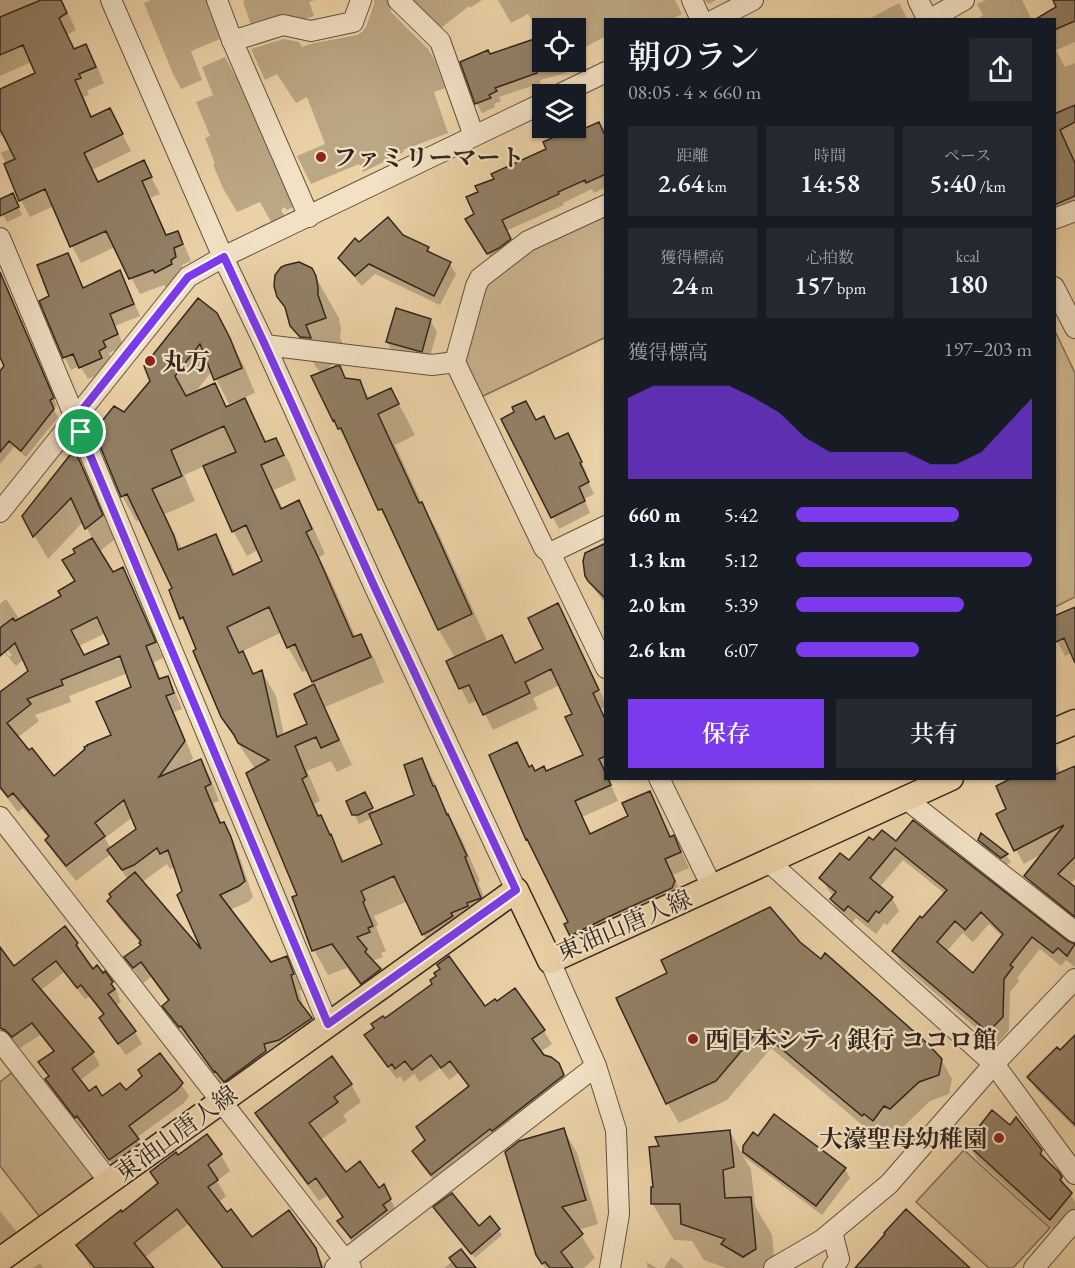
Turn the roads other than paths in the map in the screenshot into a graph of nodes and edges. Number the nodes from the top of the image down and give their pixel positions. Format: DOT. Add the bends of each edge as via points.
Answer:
graph roads {
  1 [pos="111,0"];
  2 [pos="217,0"];
  3 [pos="361,0"];
  4 [pos="398,0"];
  5 [pos="692,0"];
  6 [pos="753,0"];
  7 [pos="918,0"];
  8 [pos="964,0"];
  9 [pos="699,18"];
  10 [pos="718,18"];
  11 [pos="928,18"];
  12 [pos="932,18"];
  13 [pos="232,41"];
  14 [pos="604,73"];
  15 [pos="581,84"];
  16 [pos="532,108"];
  17 [pos="474,136"];
  18 [pos="604,206"];
  19 [pos="1075,211"];
  20 [pos="309,217"];
  21 [pos="1056,218"];
  22 [pos="0,238"];
  23 [pos="224,257"];
  24 [pos="1056,296"];
  25 [pos="1060,313"];
  26 [pos="1075,328"];
  27 [pos="265,345"];
  28 [pos="455,362"];
  29 [pos="75,419"];
  30 [pos="0,512"];
  31 [pos="604,527"];
  32 [pos="550,553"];
  33 [pos="604,664"];
  34 [pos="1075,722"];
  35 [pos="1056,730"];
  36 [pos="660,780"];
  37 [pos="947,780"];
  38 [pos="906,799"];
  39 [pos="0,817"];
  40 [pos="769,862"];
  41 [pos="712,887"];
  42 [pos="516,890"];
  43 [pos="1075,932"];
  44 [pos="550,961"];
  45 [pos="1075,979"];
  46 [pos="328,1024"];
  47 [pos="0,1041"];
  48 [pos="994,1064"];
  49 [pos="596,1065"];
  50 [pos="221,1101"];
  51 [pos="1075,1174"];
  52 [pos="110,1181"];
  53 [pos="1075,1220"];
  54 [pos="832,1232"];
  55 [pos="0,1260"];
  56 [pos="344,1265"];
  57 [pos="610,1268"];
  58 [pos="774,1268"];
  59 [pos="832,1268"];
  60 [pos="1034,1268"];
  1 -- 23 [label="street"];
  2 -- 13 [label="street"];
  3 -- 13 [label="street" via="354,22 312,31 283,26"];
  4 -- 17 [label="street" via="440,40"];
  5 -- 9 [label="street"];
  6 -- 10 [label="street"];
  7 -- 11 [label="street"];
  8 -- 12 [label="street"];
  13 -- 20 [label="street"];
  14 -- 15 [label="street"];
  16 -- 17 [label="street"];
  17 -- 20 [label="street"];
  18 -- 28 [label="street" via="528,241 480,278"];
  19 -- 21 [label="street"];
  20 -- 23 [label="street"];
  22 -- 29 [label="street"];
  23 -- 27 [label="street"];
  23 -- 29 [label="street" via="188,277"];
  24 -- 25 [label="street"];
  25 -- 26 [label="street"];
  27 -- 28 [label="street" via="432,365"];
  27 -- 42 [label="street"];
  28 -- 32 [label="street" via="544,548"];
  29 -- 30 [label="street"];
  29 -- 46 [label="street"];
  31 -- 32 [label="street"];
  32 -- 33 [label="street"];
  34 -- 35 [label="main road"];
  36 -- 41 [label="street"];
  37 -- 38 [label="main road, 東油山唐人線"];
  38 -- 40 [label="main road, 東油山唐人線"];
  38 -- 43 [label="street"];
  39 -- 50 [label="street"];
  40 -- 41 [label="main road, 東油山唐人線"];
  40 -- 48 [label="street"];
  41 -- 44 [label="main road, 東油山唐人線"];
  42 -- 44 [label="main road, 東油山唐人線"];
  42 -- 46 [label="main road, 東油山唐人線"];
  44 -- 49 [label="street"];
  45 -- 48 [label="street"];
  46 -- 50 [label="main road, 東油山唐人線"];
  47 -- 52 [label="street"];
  48 -- 51 [label="street"];
  48 -- 54 [label="street" via="889,1184"];
  49 -- 56 [label="street"];
  49 -- 57 [label="street" via="616,1130 618,1214"];
  50 -- 52 [label="main road, 東油山唐人線"];
  50 -- 56 [label="street"];
  52 -- 55 [label="main road, 東油山唐人線"];
  53 -- 60 [label="street"];
  54 -- 58 [label="street"];
  54 -- 59 [label="street" via="839,1259"];
}
